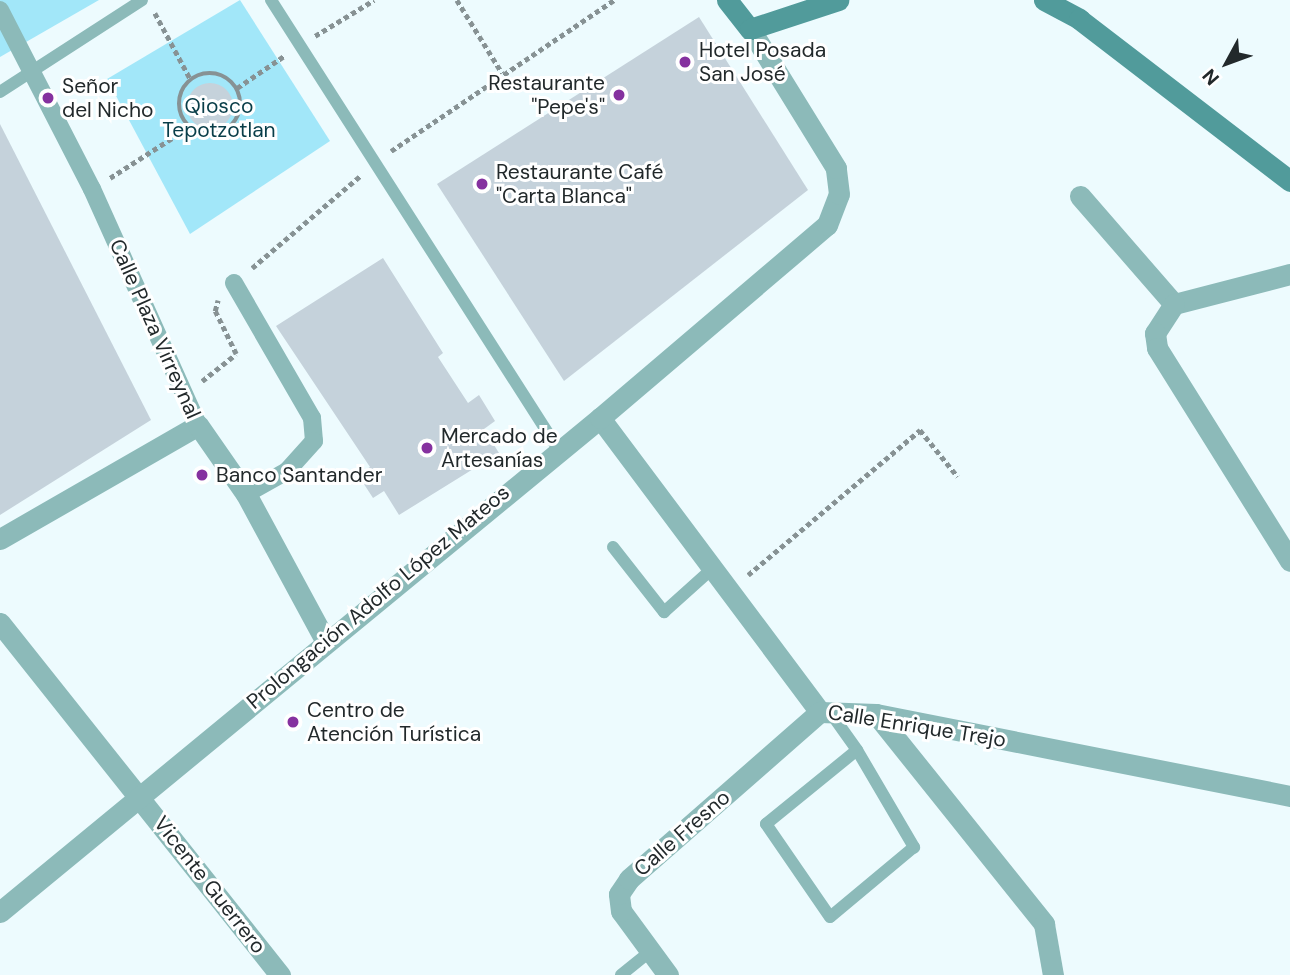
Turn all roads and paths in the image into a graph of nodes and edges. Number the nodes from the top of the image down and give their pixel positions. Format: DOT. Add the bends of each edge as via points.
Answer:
graph roads {
  1 [pos="145,0"];
  2 [pos="271,0"];
  3 [pos="457,0"];
  4 [pos="614,0"];
  5 [pos="727,0"];
  6 [pos="838,0"];
  7 [pos="1044,0"];
  8 [pos="0,10"];
  9 [pos="750,29"];
  10 [pos="34,70"];
  11 [pos="502,73"];
  12 [pos="191,80"];
  13 [pos="0,92"];
  14 [pos="189,127"];
  15 [pos="375,163"];
  16 [pos="1290,181"];
  17 [pos="92,189"];
  18 [pos="1080,196"];
  19 [pos="1290,274"];
  20 [pos="233,283"];
  21 [pos="1174,304"];
  22 [pos="185,395"];
  23 [pos="600,418"];
  24 [pos="198,425"];
  25 [pos="558,449"];
  26 [pos="958,477"];
  27 [pos="246,494"];
  28 [pos="0,539"];
  29 [pos="613,547"];
  30 [pos="1290,561"];
  31 [pos="714,567"];
  32 [pos="732,589"];
  33 [pos="0,623"];
  34 [pos="325,639"];
  35 [pos="825,712"];
  36 [pos="876,714"];
  37 [pos="857,750"];
  38 [pos="140,795"];
  39 [pos="1290,796"];
  40 [pos="0,912"];
  41 [pos="651,951"];
  42 [pos="281,975"];
  43 [pos="621,975"];
  44 [pos="668,975"];
  45 [pos="1053,975"];
  1 -- 10 [label="lane"];
  1 -- 12 [label="path"];
  2 -- 15 [label="lane"];
  3 -- 11 [label="path"];
  4 -- 11 [label="path"];
  5 -- 9 [label="main road"];
  6 -- 9 [label="main road"];
  7 -- 16 [label="main road" via="1079,19"];
  8 -- 10 [label="street, Calle Plaza Virreynal"];
  9 -- 23 [label="street, Prolongación Adolfo López Mateos" via="836,168 839,194 827,225"];
  10 -- 13 [label="lane"];
  10 -- 17 [label="street, Calle Plaza Virreynal"];
  11 -- 15 [label="path"];
  12 -- 14 [label="path" via="179,103"];
  12 -- 14 [label="path" via="202,74 228,78 241,100 235,124 225,132 200,134"];
  14 -- 17 [label="path"];
  15 -- 20 [label="path"];
  15 -- 25 [label="lane"];
  17 -- 22 [label="street, Calle Plaza Virreynal"];
  18 -- 21 [label="street"];
  19 -- 21 [label="street"];
  20 -- 22 [label="path" via="221,294 215,311 236,354"];
  20 -- 27 [label="street" via="312,418 314,442 286,471"];
  21 -- 30 [label="street" via="1155,333 1157,348"];
  22 -- 24 [label="street, Calle Plaza Virreynal"];
  23 -- 25 [label="street, Prolongación Adolfo López Mateos"];
  23 -- 31 [label="street, Calle Enrique Trejo"];
  24 -- 27 [label="street, Calle Plaza Virreynal"];
  24 -- 28 [label="street"];
  25 -- 34 [label="street, Prolongación Adolfo López Mateos"];
  26 -- 32 [label="path" via="920,430"];
  27 -- 34 [label="street, Calle Plaza Virreynal"];
  29 -- 31 [label="lane" via="664,612"];
  31 -- 32 [label="street, Calle Enrique Trejo"];
  32 -- 35 [label="street, Calle Enrique Trejo"];
  33 -- 38 [label="street, Vicente Guerrero"];
  34 -- 38 [label="street, Prolongación Adolfo López Mateos"];
  35 -- 36 [label="street, Calle Enrique Trejo"];
  35 -- 37 [label="lane"];
  35 -- 41 [label="street, Calle Fresno" via="629,879 619,894 621,911"];
  36 -- 39 [label="street, Calle Enrique Trejo"];
  36 -- 45 [label="street" via="1044,924"];
  37 -- 37 [label="lane" via="914,847 830,918 766,824"];
  38 -- 40 [label="street, Prolongación Adolfo López Mateos"];
  38 -- 42 [label="street, Vicente Guerrero"];
  41 -- 43 [label="lane"];
  41 -- 44 [label="street, Calle Fresno"];
}
